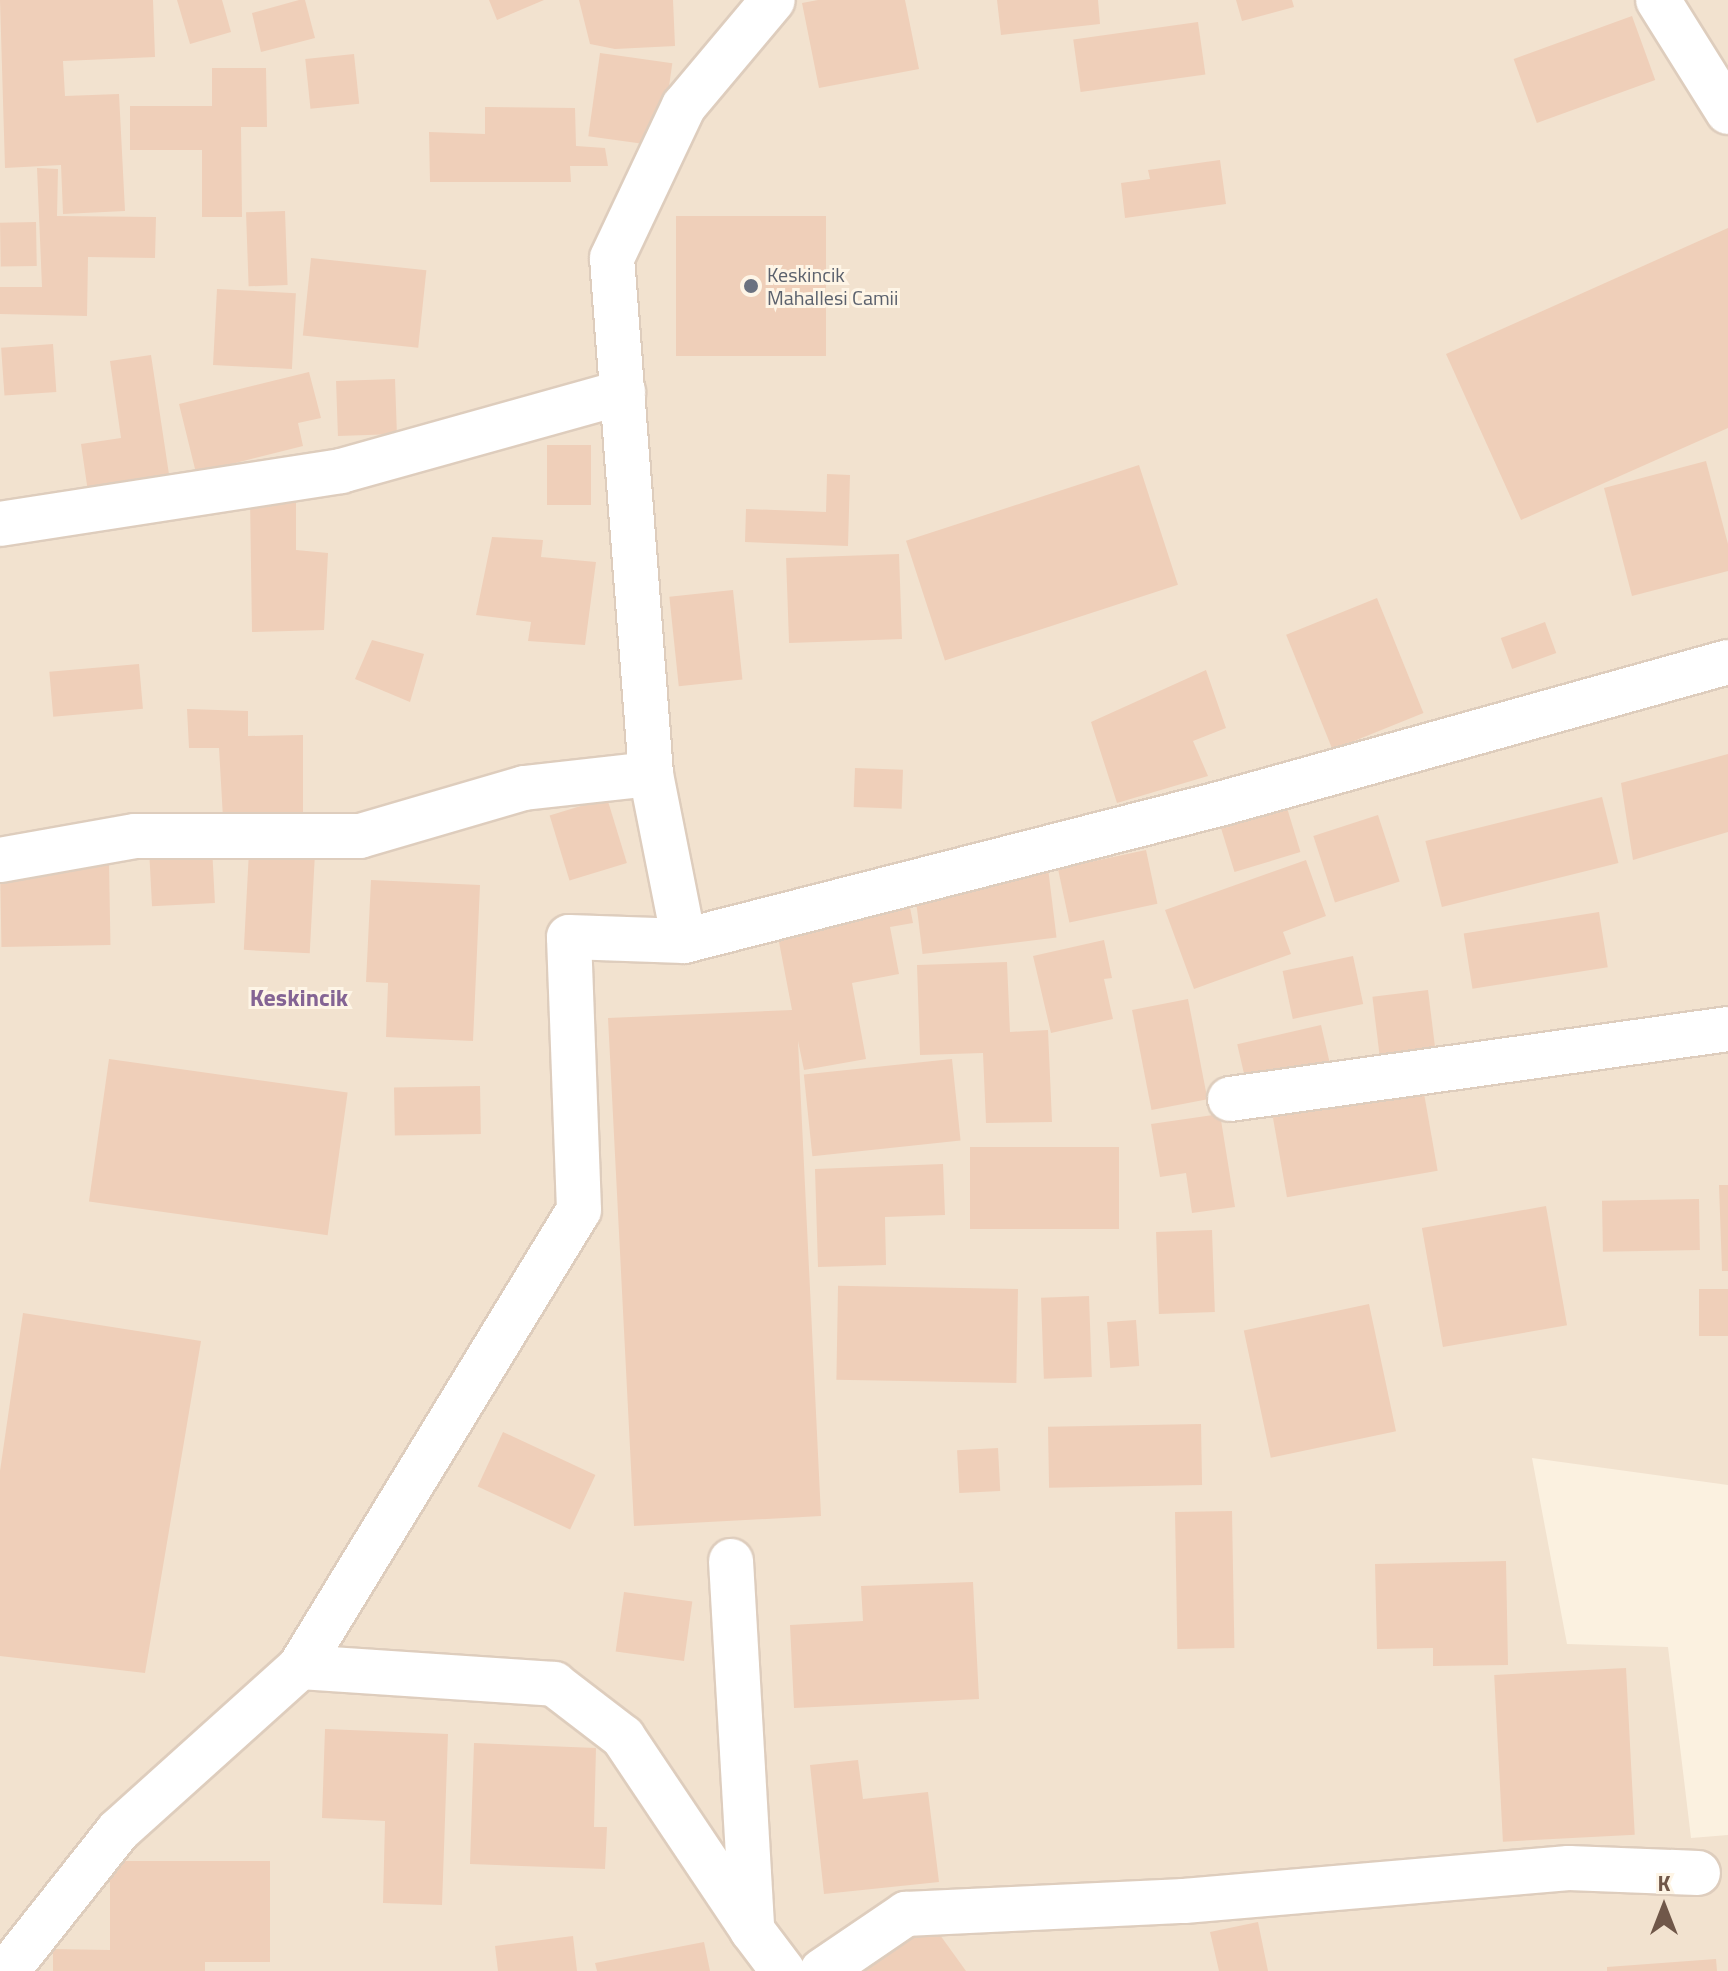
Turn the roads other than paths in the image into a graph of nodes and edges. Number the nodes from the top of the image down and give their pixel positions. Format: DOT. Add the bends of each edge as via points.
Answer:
graph roads {
  1 [pos="773,0"];
  2 [pos="1658,0"];
  3 [pos="1728,112"];
  4 [pos="623,392"];
  5 [pos="0,524"];
  6 [pos="1728,662"];
  7 [pos="651,774"];
  8 [pos="0,860"];
  9 [pos="684,941"];
  10 [pos="1728,1029"];
  11 [pos="1230,1099"];
  12 [pos="731,1561"];
  13 [pos="300,1667"];
  14 [pos="1698,1873"];
  15 [pos="752,1930"];
  16 [pos="7,1971"];
  17 [pos="783,1971"];
  18 [pos="822,1971"];
  1 -- 4 [label="street" via="684,106 612,258"];
  2 -- 3 [label="street"];
  4 -- 5 [label="street" via="341,471"];
  4 -- 7 [label="street"];
  6 -- 9 [label="street" via="1223,803"];
  7 -- 8 [label="street" via="524,788 360,836 135,836"];
  7 -- 9 [label="street"];
  9 -- 13 [label="street" via="569,937 579,1210"];
  10 -- 11 [label="street"];
  12 -- 15 [label="street"];
  13 -- 15 [label="street" via="554,1684 623,1737"];
  13 -- 16 [label="street" via="118,1831"];
  14 -- 18 [label="street" via="1569,1868 1184,1901 906,1914"];
  15 -- 17 [label="street"];
}
